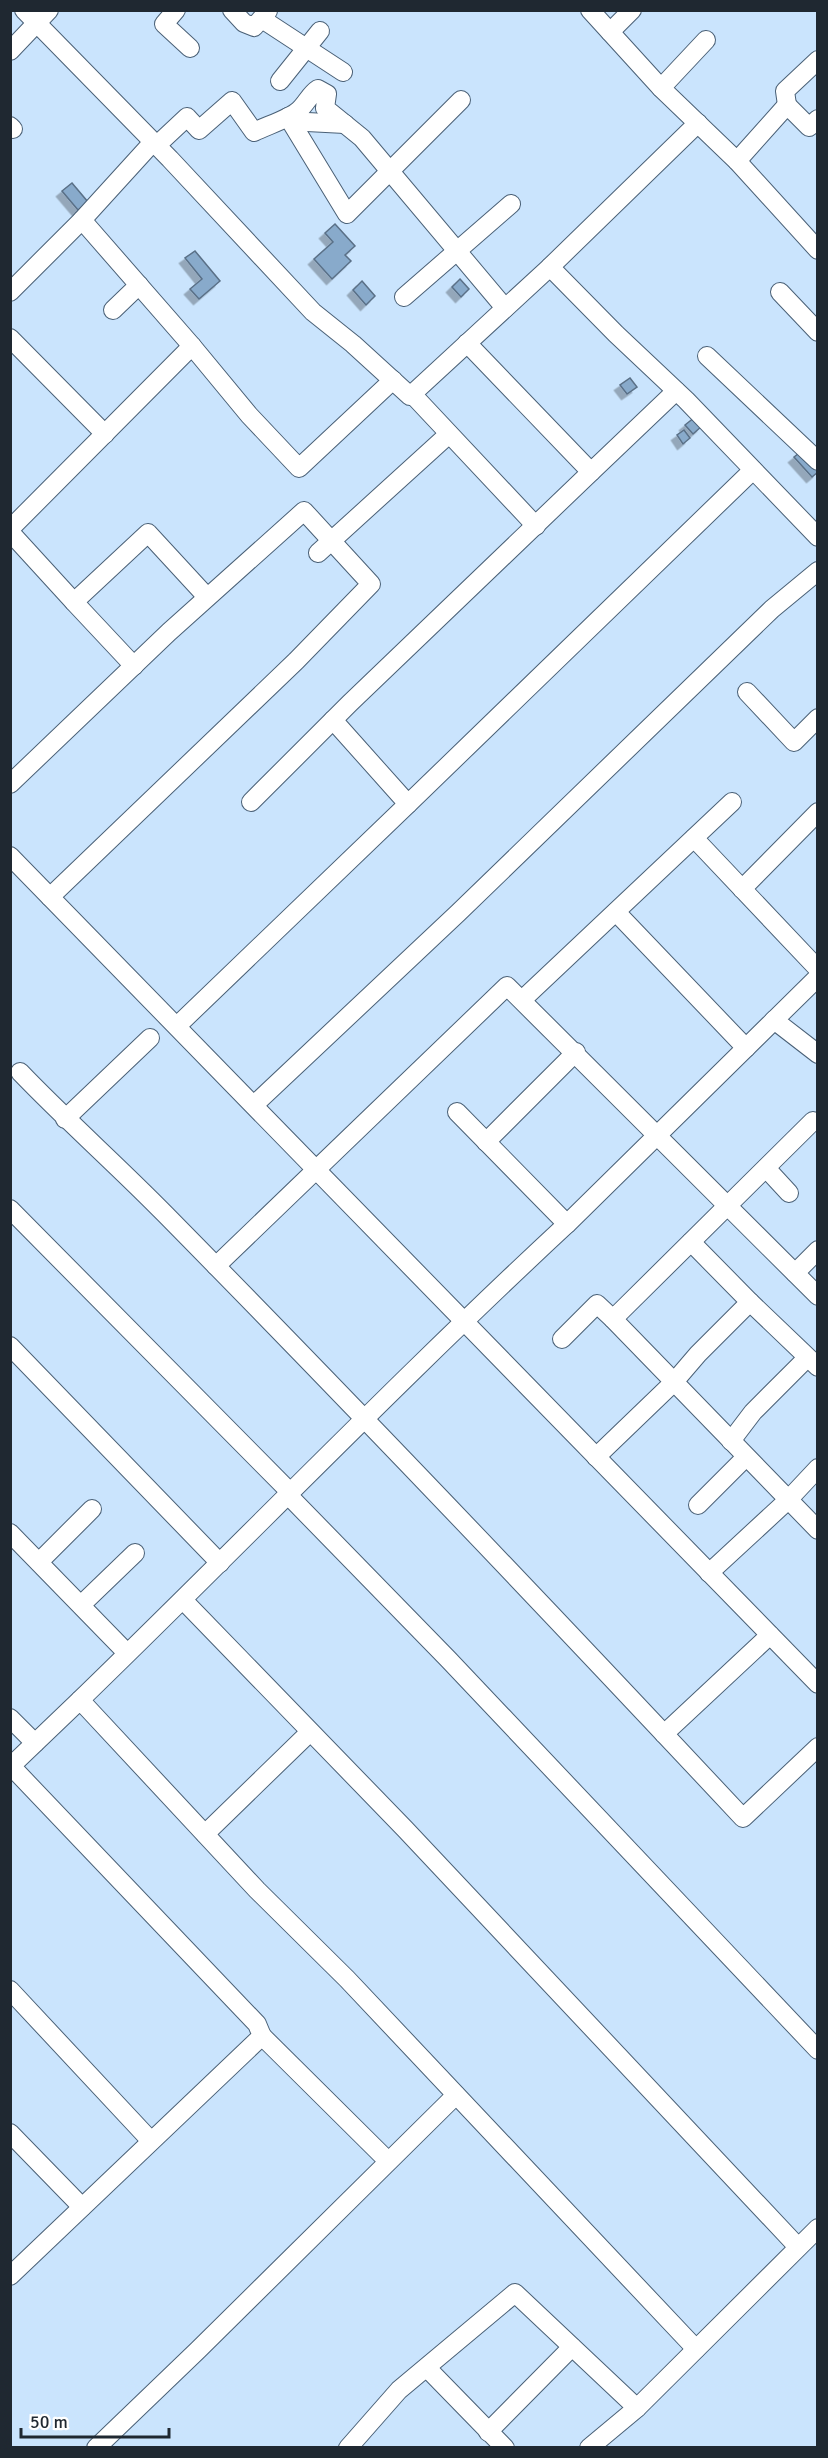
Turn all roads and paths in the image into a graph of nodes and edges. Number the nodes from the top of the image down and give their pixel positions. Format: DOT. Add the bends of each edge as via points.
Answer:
graph roads {
  1 [pos="24,10"];
  2 [pos="176,10"];
  3 [pos="232,10"];
  4 [pos="590,10"];
  5 [pos="632,10"];
  6 [pos="265,15"];
  7 [pos="43,17"];
  8 [pos="320,31"];
  9 [pos="610,32"];
  10 [pos="706,40"];
  11 [pos="190,48"];
  12 [pos="307,49"];
  13 [pos="10,51"];
  14 [pos="818,60"];
  15 [pos="343,72"];
  16 [pos="280,81"];
  17 [pos="662,88"];
  18 [pos="460,100"];
  19 [pos="787,105"];
  20 [pos="288,117"];
  21 [pos="818,119"];
  22 [pos="307,122"];
  23 [pos="698,123"];
  24 [pos="345,124"];
  25 [pos="155,144"];
  26 [pos="737,161"];
  27 [pos="388,171"];
  28 [pos="511,204"];
  29 [pos="82,220"];
  30 [pos="818,250"];
  31 [pos="456,252"];
  32 [pos="549,267"];
  33 [pos="139,285"];
  34 [pos="11,291"];
  35 [pos="780,292"];
  36 [pos="404,297"];
  37 [pos="505,308"];
  38 [pos="113,310"];
  39 [pos="818,332"];
  40 [pos="10,338"];
  41 [pos="467,343"];
  42 [pos="192,346"];
  43 [pos="707,356"];
  44 [pos="393,380"];
  45 [pos="676,391"];
  46 [pos="412,394"];
  47 [pos="105,434"];
  48 [pos="448,434"];
  49 [pos="818,461"];
  50 [pos="753,470"];
  51 [pos="591,472"];
  52 [pos="536,526"];
  53 [pos="10,531"];
  54 [pos="818,537"];
  55 [pos="324,547"];
  56 [pos="818,571"];
  57 [pos="207,597"];
  58 [pos="75,602"];
  59 [pos="134,666"];
  60 [pos="747,692"];
  61 [pos="818,718"];
  62 [pos="333,720"];
  63 [pos="10,784"];
  64 [pos="250,802"];
  65 [pos="732,802"];
  66 [pos="408,804"];
  67 [pos="818,812"];
  68 [pos="694,838"];
  69 [pos="10,856"];
  70 [pos="742,889"];
  71 [pos="50,897"];
  72 [pos="616,912"];
  73 [pos="818,969"];
  74 [pos="818,977"];
  75 [pos="522,1000"];
  76 [pos="774,1020"];
  77 [pos="177,1026"];
  78 [pos="150,1038"];
  79 [pos="746,1048"];
  80 [pos="576,1052"];
  81 [pos="818,1054"];
  82 [pos="20,1072"];
  83 [pos="254,1105"];
  84 [pos="457,1112"];
  85 [pos="65,1119"];
  86 [pos="813,1121"];
  87 [pos="658,1134"];
  88 [pos="486,1142"];
  89 [pos="766,1168"];
  90 [pos="316,1169"];
  91 [pos="789,1193"];
  92 [pos="728,1205"];
  93 [pos="10,1209"];
  94 [pos="567,1224"];
  95 [pos="691,1242"];
  96 [pos="818,1250"];
  97 [pos="216,1266"];
  98 [pos="795,1273"];
  99 [pos="818,1296"];
  100 [pos="750,1302"];
  101 [pos="613,1319"];
  102 [pos="463,1321"];
  103 [pos="562,1339"];
  104 [pos="10,1346"];
  105 [pos="814,1363"];
  106 [pos="675,1382"];
  107 [pos="364,1419"];
  108 [pos="731,1441"];
  109 [pos="596,1457"];
  110 [pos="746,1457"];
  111 [pos="818,1468"];
  112 [pos="290,1495"];
  113 [pos="788,1500"];
  114 [pos="698,1504"];
  115 [pos="92,1509"];
  116 [pos="818,1530"];
  117 [pos="10,1533"];
  118 [pos="135,1553"];
  119 [pos="39,1562"];
  120 [pos="220,1563"];
  121 [pos="709,1573"];
  122 [pos="183,1600"];
  123 [pos="81,1605"];
  124 [pos="770,1635"];
  125 [pos="128,1653"];
  126 [pos="818,1684"];
  127 [pos="80,1700"];
  128 [pos="10,1718"];
  129 [pos="310,1732"];
  130 [pos="664,1734"];
  131 [pos="35,1743"];
  132 [pos="818,1747"];
  133 [pos="11,1767"];
  134 [pos="205,1834"];
  135 [pos="10,1990"];
  136 [pos="262,2036"];
  137 [pos="818,2050"];
  138 [pos="456,2095"];
  139 [pos="10,2133"];
  140 [pos="151,2141"];
  141 [pos="388,2161"];
  142 [pos="82,2207"];
  143 [pos="818,2228"];
  144 [pos="798,2247"];
  145 [pos="10,2276"];
  146 [pos="572,2347"];
  147 [pos="696,2349"];
  148 [pos="427,2368"];
  149 [pos="637,2408"];
  150 [pos="488,2432"];
  151 [pos="96,2448"];
  152 [pos="348,2448"];
  153 [pos="505,2448"];
  154 [pos="589,2448"];
  1 -- 7 [label="street"];
  2 -- 11 [label="street" via="164,24"];
  3 -- 6 [label="street" via="254,27"];
  4 -- 9 [label="street"];
  5 -- 9 [label="street"];
  6 -- 12 [label="street"];
  7 -- 13 [label="street"];
  7 -- 25 [label="street"];
  8 -- 12 [label="street"];
  9 -- 17 [label="street"];
  10 -- 17 [label="street"];
  12 -- 15 [label="street"];
  12 -- 16 [label="street"];
  14 -- 19 [label="street" via="785,91"];
  17 -- 23 [label="street"];
  18 -- 27 [label="street"];
  19 -- 21 [label="street" via="809,127"];
  19 -- 26 [label="street"];
  20 -- 24 [label="street" via="300,110 318,88 327,94 325,108"];
  20 -- 25 [label="street" via="254,132 232,101 200,130 187,117"];
  20 -- 27 [label="street" via="347,214"];
  22 -- 24 [label="street"];
  23 -- 26 [label="street"];
  23 -- 32 [label="street"];
  24 -- 27 [label="street" via="362,138"];
  25 -- 29 [label="street"];
  25 -- 44 [label="street" via="313,312"];
  26 -- 30 [label="street"];
  27 -- 31 [label="street"];
  28 -- 31 [label="street"];
  29 -- 33 [label="street"];
  29 -- 34 [label="street"];
  31 -- 36 [label="street"];
  31 -- 37 [label="street"];
  32 -- 37 [label="street"];
  32 -- 45 [label="street"];
  33 -- 38 [label="street"];
  33 -- 42 [label="street"];
  35 -- 39 [label="street"];
  37 -- 41 [label="street"];
  40 -- 47 [label="street"];
  41 -- 46 [label="street"];
  41 -- 51 [label="street"];
  42 -- 44 [label="street" via="249,416 299,468"];
  42 -- 47 [label="street"];
  43 -- 49 [label="street"];
  44 -- 46 [label="street"];
  45 -- 50 [label="street"];
  45 -- 51 [label="street"];
  46 -- 48 [label="street"];
  47 -- 53 [label="street"];
  48 -- 52 [label="street"];
  48 -- 55 [label="street"];
  50 -- 54 [label="street"];
  50 -- 66 [label="street"];
  51 -- 52 [label="street"];
  52 -- 62 [label="street"];
  53 -- 58 [label="street"];
  55 -- 57 [label="street" via="304,511"];
  55 -- 71 [label="street" via="371,585"];
  56 -- 83 [label="street" via="772,609"];
  57 -- 58 [label="street" via="148,533"];
  57 -- 59 [label="street"];
  58 -- 59 [label="street"];
  59 -- 63 [label="street"];
  60 -- 61 [label="street" via="794,742"];
  62 -- 64 [label="street"];
  62 -- 66 [label="street"];
  65 -- 68 [label="street"];
  66 -- 77 [label="street"];
  67 -- 70 [label="street"];
  68 -- 70 [label="street"];
  68 -- 72 [label="street"];
  69 -- 71 [label="street"];
  70 -- 73 [label="street"];
  71 -- 77 [label="street"];
  72 -- 75 [label="street"];
  72 -- 79 [label="street"];
  74 -- 76 [label="street"];
  75 -- 80 [label="street"];
  75 -- 90 [label="street" via="507,986"];
  76 -- 79 [label="street"];
  76 -- 81 [label="street"];
  77 -- 83 [label="street"];
  78 -- 85 [label="street"];
  79 -- 87 [label="street"];
  80 -- 87 [label="street"];
  80 -- 88 [label="street"];
  82 -- 85 [label="street"];
  83 -- 90 [label="street"];
  84 -- 88 [label="street"];
  85 -- 97 [label="street"];
  86 -- 89 [label="street"];
  87 -- 92 [label="street"];
  87 -- 94 [label="street"];
  88 -- 94 [label="street"];
  89 -- 91 [label="street"];
  89 -- 92 [label="street"];
  90 -- 97 [label="street"];
  90 -- 102 [label="street"];
  92 -- 95 [label="street"];
  92 -- 98 [label="street"];
  93 -- 112 [label="street"];
  94 -- 102 [label="street"];
  95 -- 100 [label="street"];
  95 -- 101 [label="street"];
  96 -- 98 [label="street"];
  97 -- 107 [label="street"];
  98 -- 99 [label="street"];
  100 -- 105 [label="street"];
  100 -- 106 [label="street"];
  101 -- 103 [label="street" via="597,1304"];
  101 -- 106 [label="street"];
  102 -- 107 [label="street"];
  102 -- 109 [label="street"];
  104 -- 120 [label="street"];
  105 -- 108 [label="street" via="753,1412"];
  106 -- 108 [label="street"];
  106 -- 109 [label="street"];
  107 -- 112 [label="street"];
  107 -- 130 [label="street"];
  108 -- 110 [label="street"];
  109 -- 121 [label="street"];
  110 -- 113 [label="street"];
  110 -- 114 [label="street"];
  111 -- 113 [label="street"];
  112 -- 120 [label="street"];
  112 -- 137 [label="street"];
  113 -- 116 [label="street"];
  113 -- 121 [label="street"];
  115 -- 119 [label="street"];
  117 -- 119 [label="street"];
  118 -- 123 [label="street"];
  119 -- 123 [label="street"];
  120 -- 122 [label="street"];
  121 -- 124 [label="street"];
  122 -- 125 [label="street"];
  122 -- 129 [label="street"];
  123 -- 125 [label="street"];
  124 -- 126 [label="street"];
  124 -- 130 [label="street"];
  125 -- 127 [label="street"];
  127 -- 131 [label="street"];
  127 -- 134 [label="street"];
  128 -- 131 [label="street"];
  129 -- 134 [label="street"];
  129 -- 144 [label="street"];
  130 -- 132 [label="street" via="743,1818"];
  131 -- 133 [label="street"];
  133 -- 136 [label="street" via="257,2024"];
  134 -- 138 [label="street"];
  135 -- 140 [label="street"];
  136 -- 140 [label="street"];
  136 -- 141 [label="street"];
  138 -- 141 [label="street"];
  138 -- 147 [label="street"];
  139 -- 142 [label="street"];
  140 -- 142 [label="street"];
  141 -- 151 [label="street"];
  142 -- 145 [label="street"];
  143 -- 144 [label="street"];
  144 -- 147 [label="street"];
  146 -- 148 [label="street" via="515,2293"];
  146 -- 149 [label="street"];
  146 -- 150 [label="street"];
  147 -- 149 [label="street"];
  148 -- 150 [label="street"];
  148 -- 152 [label="street" via="399,2390"];
  149 -- 154 [label="street"];
  150 -- 153 [label="street"];
}
